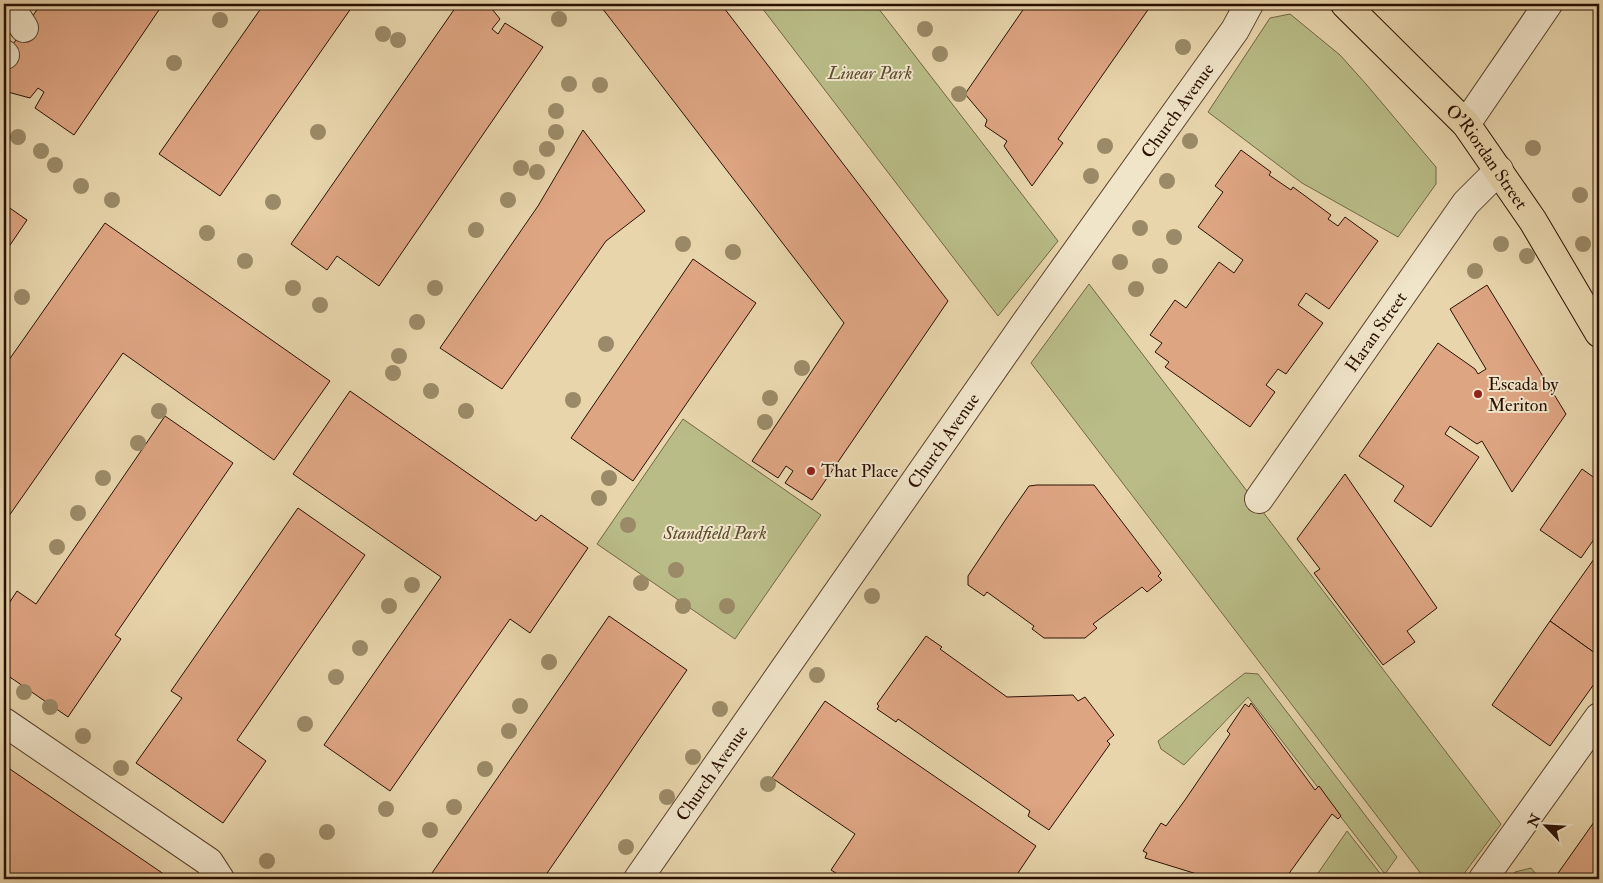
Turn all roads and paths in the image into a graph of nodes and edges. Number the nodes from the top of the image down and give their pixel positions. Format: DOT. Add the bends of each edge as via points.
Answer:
graph roads {
  1 [pos="9,4"];
  2 [pos="1250,4"];
  3 [pos="1345,4"];
  4 [pos="1548,4"];
  5 [pos="24,28"];
  6 [pos="1466,124"];
  7 [pos="1499,170"];
  8 [pos="1599,333"];
  9 [pos="1259,499"];
  10 [pos="1599,717"];
  11 [pos="4,722"];
  12 [pos="220,879"];
  13 [pos="638,879"];
  14 [pos="1483,879"];
  1 -- 5 [label="street"];
  2 -- 13 [label="street, Church Avenue" via="1235,30 1024,325"];
  3 -- 6 [label="main road, O'Riordan Street"];
  4 -- 6 [label="street"];
  6 -- 7 [label="main road, O'Riordan Street"];
  7 -- 8 [label="main road, O'Riordan Street"];
  7 -- 9 [label="street, Haran Street" via="1466,202"];
  10 -- 14 [label="street"];
  11 -- 12 [label="street" via="209,862"];
}
